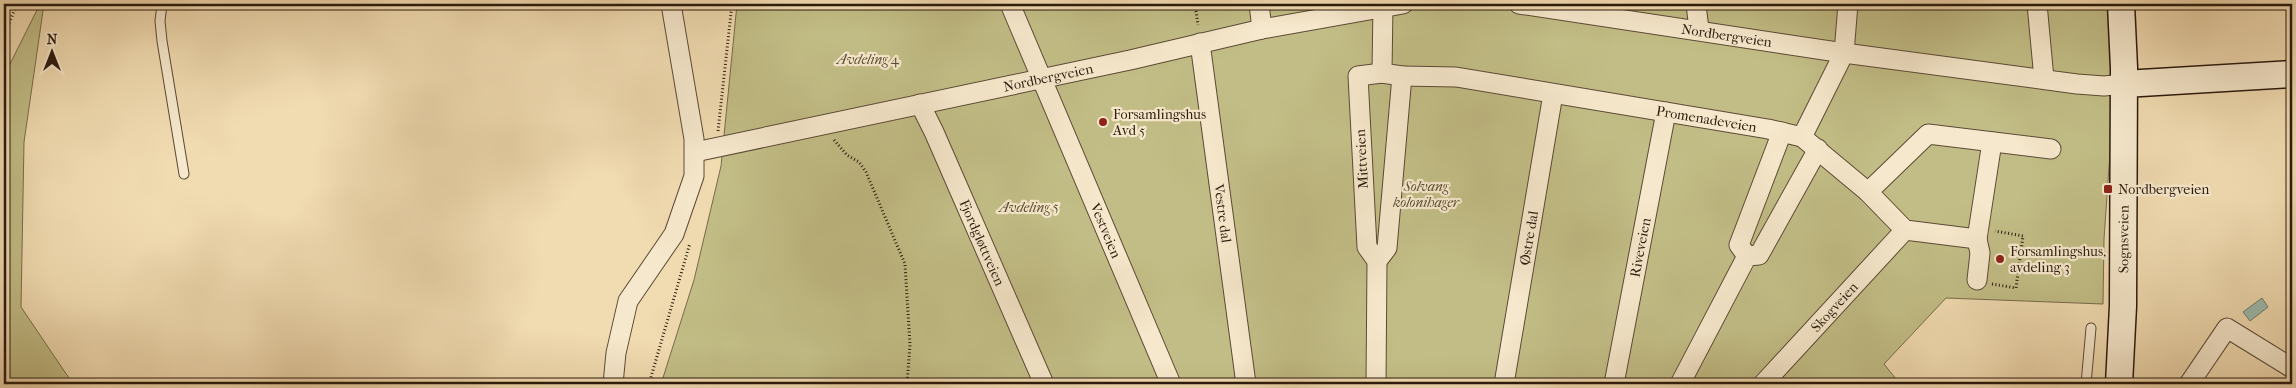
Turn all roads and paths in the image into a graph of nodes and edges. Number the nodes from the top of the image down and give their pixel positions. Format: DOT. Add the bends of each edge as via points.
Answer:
graph roads {
  1 [pos="17,4"];
  2 [pos="162,4"];
  3 [pos="671,4"];
  4 [pos="732,4"];
  5 [pos="1010,4"];
  6 [pos="1196,4"];
  7 [pos="1259,4"];
  8 [pos="1403,4"];
  9 [pos="1519,4"];
  10 [pos="1696,4"];
  11 [pos="1848,4"];
  12 [pos="2037,4"];
  13 [pos="2121,4"];
  14 [pos="1383,5"];
  15 [pos="1583,8"];
  16 [pos="1262,29"];
  17 [pos="1699,30"];
  18 [pos="4,36"];
  19 [pos="1200,43"];
  20 [pos="1844,53"];
  21 [pos="1382,74"];
  22 [pos="2292,74"];
  23 [pos="1402,76"];
  24 [pos="1042,78"];
  25 [pos="2044,79"];
  26 [pos="2124,84"];
  27 [pos="1553,94"];
  28 [pos="920,104"];
  29 [pos="1666,112"];
  30 [pos="824,124"];
  31 [pos="1782,132"];
  32 [pos="1802,137"];
  33 [pos="1992,142"];
  34 [pos="716,148"];
  35 [pos="1818,149"];
  36 [pos="2050,149"];
  37 [pos="695,152"];
  38 [pos="184,174"];
  39 [pos="1868,192"];
  40 [pos="1905,230"];
  41 [pos="1977,234"];
  42 [pos="691,242"];
  43 [pos="1747,256"];
  44 [pos="1377,261"];
  45 [pos="1977,280"];
  46 [pos="2091,328"];
  47 [pos="2292,368"];
  48 [pos="613,384"];
  49 [pos="650,384"];
  50 [pos="907,384"];
  51 [pos="1044,384"];
  52 [pos="1171,384"];
  53 [pos="1246,384"];
  54 [pos="1376,384"];
  55 [pos="1504,384"];
  56 [pos="1614,384"];
  57 [pos="1680,384"];
  58 [pos="1763,384"];
  59 [pos="2086,384"];
  60 [pos="2119,384"];
  61 [pos="2189,384"];
  1 -- 18 [label="path"];
  2 -- 38 [label="lane" via="162,41"];
  3 -- 37 [label="street"];
  4 -- 34 [label="path"];
  5 -- 24 [label="street, Vestveien"];
  6 -- 19 [label="path"];
  7 -- 16 [label="street"];
  8 -- 14 [label="street, Nordbergveien"];
  9 -- 15 [label="street, Nordbergveien"];
  10 -- 17 [label="street"];
  11 -- 20 [label="street"];
  12 -- 25 [label="street"];
  13 -- 26 [label="main road, Sognsveien"];
  14 -- 16 [label="street, Nordbergveien"];
  14 -- 21 [label="street"];
  15 -- 17 [label="street, Nordbergveien"];
  16 -- 19 [label="street, Nordbergveien"];
  17 -- 20 [label="street, Nordbergveien"];
  19 -- 24 [label="street, Nordbergveien"];
  19 -- 53 [label="street, Vestre dal"];
  20 -- 25 [label="street, Nordbergveien"];
  20 -- 32 [label="street"];
  21 -- 23 [label="street, Mittveien"];
  21 -- 44 [label="street, Mittveien" via="1358,76 1366,247"];
  22 -- 26 [label="main road, Nordbergveien"];
  23 -- 27 [label="street, Promenadeveien" via="1456,77"];
  23 -- 44 [label="street, Mittveien" via="1387,248"];
  24 -- 28 [label="street, Nordbergveien"];
  24 -- 52 [label="street, Vestveien"];
  25 -- 26 [label="street, Nordbergveien" via="2104,86"];
  26 -- 60 [label="main road, Sognsveien"];
  27 -- 29 [label="street, Promenadeveien"];
  27 -- 55 [label="street, Østre dal"];
  28 -- 30 [label="street, Nordbergveien"];
  28 -- 51 [label="street, Fjordgløttveien"];
  29 -- 31 [label="street, Promenadeveien"];
  29 -- 56 [label="street, Riveveien"];
  30 -- 34 [label="street, Nordbergveien"];
  30 -- 50 [label="path" via="832,138 866,172 906,264 910,345"];
  31 -- 32 [label="street, Promenadeveien"];
  31 -- 43 [label="street" via="1739,245"];
  32 -- 35 [label="street, Promenadeveien"];
  33 -- 36 [label="street"];
  33 -- 39 [label="street" via="1928,134"];
  33 -- 41 [label="street"];
  34 -- 37 [label="street, Nordbergveien"];
  35 -- 39 [label="street, Promenadeveien"];
  35 -- 43 [label="street" via="1758,255"];
  37 -- 48 [label="street" via="691,188 674,234 628,301 616,353"];
  39 -- 40 [label="street, Promenadeveien"];
  40 -- 41 [label="street"];
  40 -- 58 [label="street, Skogveien"];
  41 -- 45 [label="street" via="1980,253"];
  41 -- 45 [label="path" via="2023,236 2016,288"];
  42 -- 49 [label="path"];
  43 -- 57 [label="street"];
  44 -- 54 [label="street, Mittveien"];
  46 -- 59 [label="lane"];
  47 -- 61 [label="street" via="2227,328"];
}
